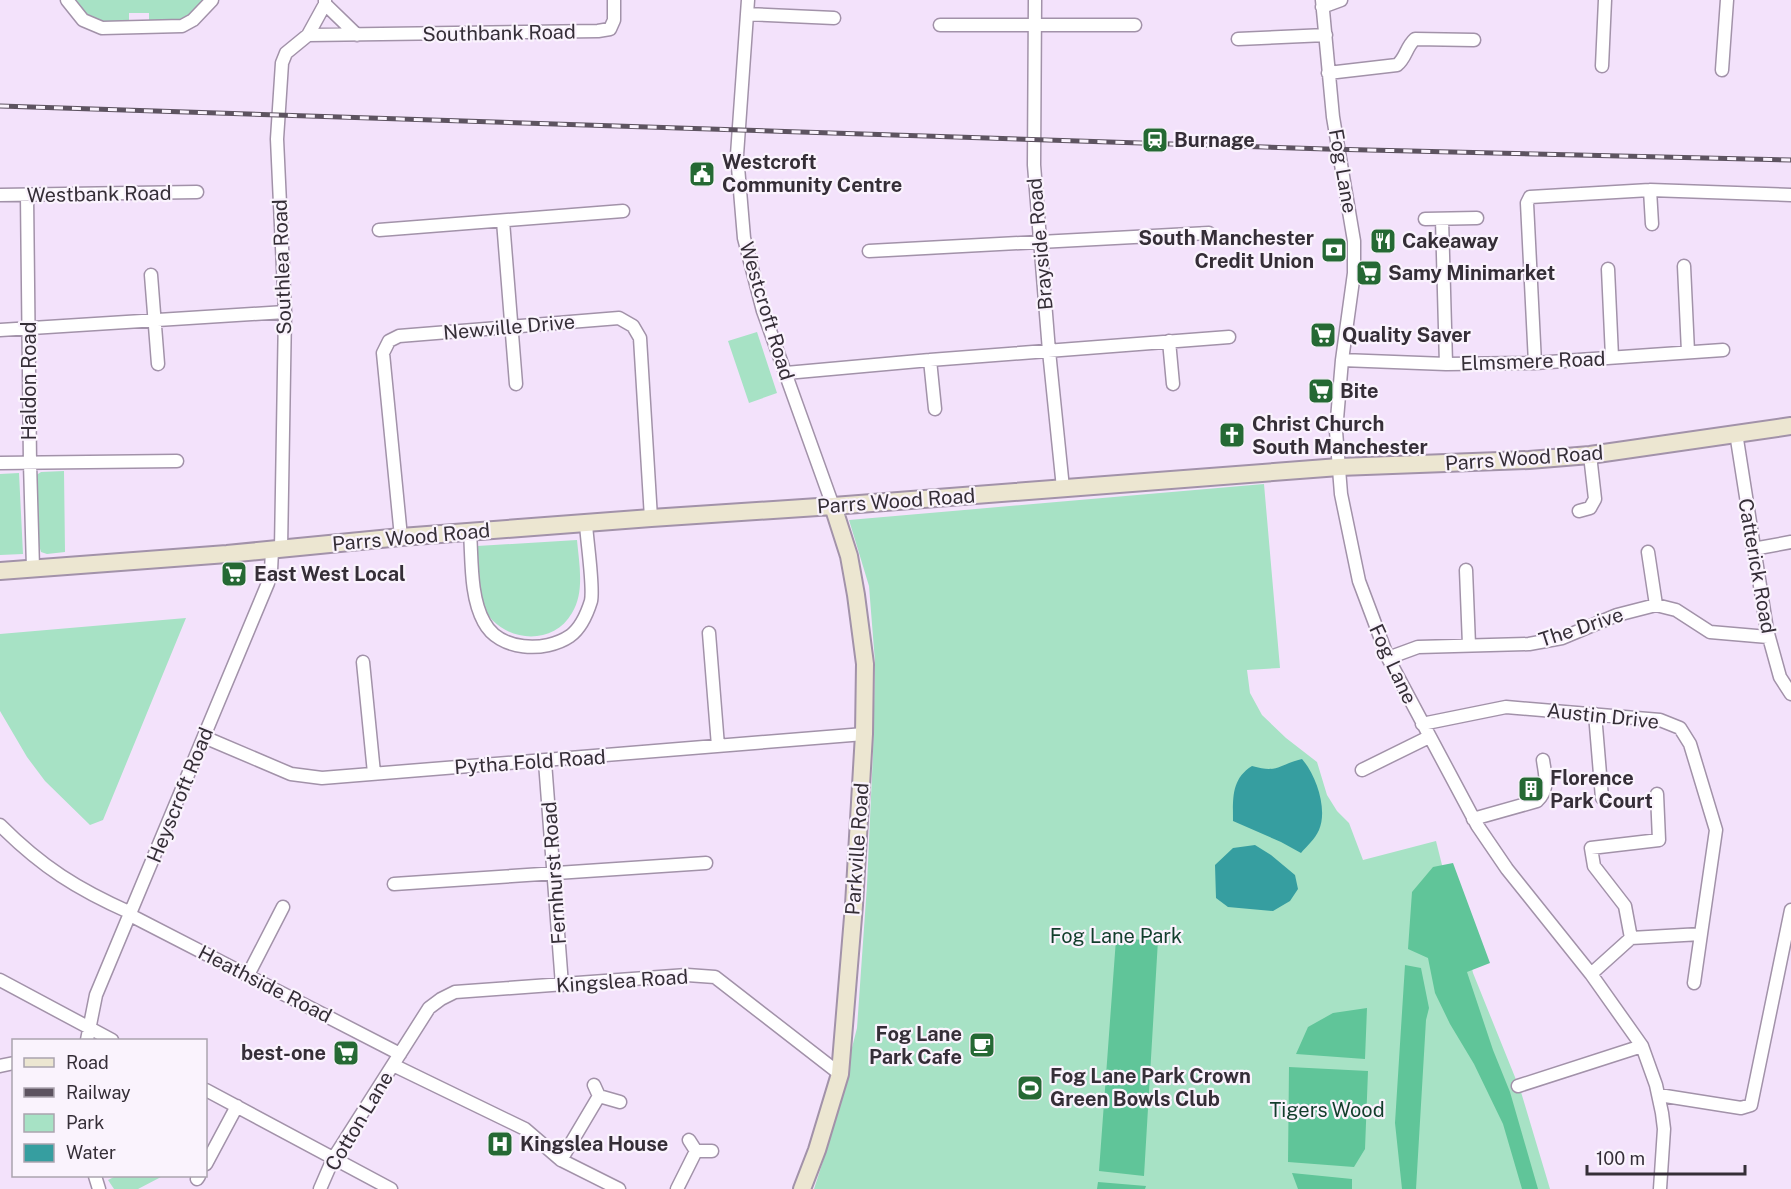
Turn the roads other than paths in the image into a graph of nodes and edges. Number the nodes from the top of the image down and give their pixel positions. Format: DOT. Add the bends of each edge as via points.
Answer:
graph roads {
  1 [pos="68,0"];
  2 [pos="212,0"];
  3 [pos="614,0"];
  4 [pos="748,0"];
  5 [pos="1035,0"];
  6 [pos="1341,0"];
  7 [pos="1605,0"];
  8 [pos="1727,0"];
  9 [pos="325,2"];
  10 [pos="1322,4"];
  11 [pos="747,14"];
  12 [pos="834,18"];
  13 [pos="940,25"];
  14 [pos="1135,25"];
  15 [pos="1035,26"];
  16 [pos="308,35"];
  17 [pos="357,35"];
  18 [pos="1326,35"];
  19 [pos="1238,39"];
  20 [pos="1474,40"];
  21 [pos="1602,66"];
  22 [pos="1722,70"];
  23 [pos="1328,73"];
  24 [pos="1650,190"];
  25 [pos="197,192"];
  26 [pos="0,195"];
  27 [pos="27,195"];
  28 [pos="1791,195"];
  29 [pos="623,211"];
  30 [pos="1477,218"];
  31 [pos="1425,219"];
  32 [pos="1442,219"];
  33 [pos="503,221"];
  34 [pos="1652,224"];
  35 [pos="379,230"];
  36 [pos="1209,233"];
  37 [pos="1041,241"];
  38 [pos="869,251"];
  39 [pos="1684,266"];
  40 [pos="1608,269"];
  41 [pos="151,275"];
  42 [pos="285,312"];
  43 [pos="156,319"];
  44 [pos="512,327"];
  45 [pos="30,328"];
  46 [pos="0,330"];
  47 [pos="1229,337"];
  48 [pos="1169,341"];
  49 [pos="1723,350"];
  50 [pos="1049,351"];
  51 [pos="1689,352"];
  52 [pos="1612,357"];
  53 [pos="930,360"];
  54 [pos="1342,360"];
  55 [pos="1535,363"];
  56 [pos="158,364"];
  57 [pos="1446,364"];
  58 [pos="786,373"];
  59 [pos="516,384"];
  60 [pos="1173,384"];
  61 [pos="935,409"];
  62 [pos="1791,426"];
  63 [pos="1736,433"];
  64 [pos="1590,455"];
  65 [pos="177,461"];
  66 [pos="0,463"];
  67 [pos="30,463"];
  68 [pos="1339,467"];
  69 [pos="1064,488"];
  70 [pos="833,507"];
  71 [pos="1579,510"];
  72 [pos="651,518"];
  73 [pos="586,524"];
  74 [pos="470,532"];
  75 [pos="401,537"];
  76 [pos="1791,542"];
  77 [pos="1753,549"];
  78 [pos="277,550"];
  79 [pos="1648,552"];
  80 [pos="33,568"];
  81 [pos="1466,570"];
  82 [pos="0,571"];
  83 [pos="1656,605"];
  84 [pos="709,633"];
  85 [pos="1768,637"];
  86 [pos="1468,645"];
  87 [pos="1388,658"];
  88 [pos="363,662"];
  89 [pos="1791,694"];
  90 [pos="1595,714"];
  91 [pos="1422,724"];
  92 [pos="864,734"];
  93 [pos="204,737"];
  94 [pos="1429,737"];
  95 [pos="718,746"];
  96 [pos="1543,760"];
  97 [pos="545,762"];
  98 [pos="1362,770"];
  99 [pos="374,773"];
  100 [pos="1657,794"];
  101 [pos="1602,798"];
  102 [pos="1473,819"];
  103 [pos="0,825"];
  104 [pos="706,863"];
  105 [pos="553,873"];
  106 [pos="394,884"];
  107 [pos="283,907"];
  108 [pos="1791,910"];
  109 [pos="131,914"];
  110 [pos="1701,934"];
  111 [pos="1631,938"];
  112 [pos="248,975"];
  113 [pos="1591,975"];
  114 [pos="0,980"];
  115 [pos="1694,983"];
  116 [pos="562,985"];
  117 [pos="88,1035"];
  118 [pos="104,1039"];
  119 [pos="1642,1046"];
  120 [pos="400,1054"];
  121 [pos="393,1065"];
  122 [pos="840,1074"];
  123 [pos="1518,1086"];
  124 [pos="207,1091"];
  125 [pos="1659,1095"];
  126 [pos="620,1102"];
  127 [pos="237,1106"];
  128 [pos="712,1151"];
  129 [pos="333,1159"];
  130 [pos="561,1160"];
  131 [pos="207,1162"];
  132 [pos="97,1183"];
  133 [pos="84,1189"];
  134 [pos="320,1189"];
  135 [pos="391,1189"];
  136 [pos="619,1189"];
  137 [pos="677,1189"];
  138 [pos="802,1189"];
  139 [pos="1660,1189"];
  1 -- 2 [label="street" via="83,20 102,28 182,26"];
  3 -- 17 [label="street, Southbank Road" via="610,29 598,31"];
  4 -- 11 [label="street, Westcroft Road"];
  5 -- 15 [label="street, Brayside Road"];
  6 -- 10 [label="street, Fog Lane"];
  7 -- 21 [label="street"];
  8 -- 22 [label="street"];
  9 -- 16 [label="street, Southlea Road"];
  9 -- 17 [label="street"];
  10 -- 18 [label="street, Fog Lane"];
  11 -- 12 [label="street"];
  11 -- 58 [label="street, Westcroft Road" via="738,155 741,219 763,311"];
  13 -- 15 [label="street"];
  14 -- 15 [label="street"];
  15 -- 37 [label="street, Brayside Road" via="1034,165"];
  16 -- 17 [label="street, Southbank Road"];
  16 -- 42 [label="street, Southlea Road" via="286,54 282,63 277,139"];
  18 -- 19 [label="street"];
  18 -- 23 [label="street, Fog Lane"];
  20 -- 23 [label="street" via="1419,38 1409,45 1397,65"];
  23 -- 54 [label="street, Fog Lane" via="1354,241 1354,273"];
  24 -- 28 [label="street"];
  24 -- 34 [label="street"];
  24 -- 55 [label="street" via="1530,197 1527,203"];
  25 -- 27 [label="street, Westbank Road"];
  26 -- 27 [label="street, Westbank Road"];
  27 -- 45 [label="street, Haldon Road"];
  29 -- 33 [label="street"];
  30 -- 32 [label="street"];
  31 -- 32 [label="street"];
  32 -- 57 [label="street"];
  33 -- 35 [label="street"];
  33 -- 44 [label="street"];
  36 -- 37 [label="street"];
  37 -- 38 [label="street"];
  37 -- 50 [label="street, Brayside Road"];
  39 -- 51 [label="street"];
  40 -- 52 [label="street"];
  41 -- 43 [label="street"];
  42 -- 43 [label="street"];
  42 -- 78 [label="street, Southlea Road"];
  43 -- 45 [label="street"];
  43 -- 56 [label="street"];
  44 -- 59 [label="street"];
  44 -- 72 [label="street, Newville Drive" via="619,318 633,326 640,338"];
  44 -- 75 [label="street, Newville Drive" via="399,336 389,341 383,353"];
  45 -- 46 [label="street"];
  45 -- 67 [label="street, Haldon Road"];
  47 -- 48 [label="street"];
  48 -- 50 [label="street"];
  48 -- 60 [label="street"];
  49 -- 51 [label="street, Elmsmere Road"];
  50 -- 53 [label="street"];
  50 -- 69 [label="street, Brayside Road"];
  51 -- 52 [label="street, Elmsmere Road"];
  52 -- 55 [label="street, Elmsmere Road"];
  53 -- 58 [label="street"];
  53 -- 61 [label="street"];
  54 -- 57 [label="street, Elmsmere Road"];
  54 -- 68 [label="street, Fog Lane" via="1336,431"];
  55 -- 57 [label="street, Elmsmere Road"];
  58 -- 70 [label="street, Westcroft Road"];
  62 -- 63 [label="street, Parrs Wood Road"];
  63 -- 64 [label="street, Parrs Wood Road"];
  63 -- 77 [label="street, Catterick Road"];
  64 -- 68 [label="street, Parrs Wood Road"];
  64 -- 71 [label="street" via="1595,500 1590,508"];
  65 -- 67 [label="street"];
  66 -- 67 [label="street"];
  67 -- 80 [label="street, Haldon Road"];
  68 -- 69 [label="street, Parrs Wood Road"];
  68 -- 87 [label="street, Fog Lane" via="1357,574"];
  69 -- 70 [label="street, Parrs Wood Road"];
  70 -- 72 [label="street, Parrs Wood Road"];
  70 -- 92 [label="street, Parkville Road" via="849,556 856,595 865,664"];
  72 -- 73 [label="street, Parrs Wood Road"];
  73 -- 74 [label="street, Parrs Wood Road"];
  73 -- 74 [label="street" via="591,598 585,619 571,635 554,644 533,646 509,643 484,624 477,604"];
  74 -- 75 [label="street, Parrs Wood Road"];
  75 -- 78 [label="street, Parrs Wood Road"];
  76 -- 77 [label="street"];
  77 -- 85 [label="street, Catterick Road"];
  78 -- 80 [label="street, Parrs Wood Road"];
  78 -- 93 [label="street, Heyscroft Road" via="268,583"];
  79 -- 83 [label="street"];
  80 -- 82 [label="street, Parrs Wood Road"];
  81 -- 86 [label="street"];
  83 -- 85 [label="street" via="1676,610 1710,632"];
  83 -- 86 [label="street, The Drive" via="1617,615 1562,638 1529,644"];
  84 -- 95 [label="street"];
  85 -- 89 [label="street, Catterick Road" via="1780,676"];
  86 -- 87 [label="street, The Drive" via="1418,647"];
  87 -- 91 [label="street, Fog Lane"];
  88 -- 99 [label="street"];
  90 -- 91 [label="street, Austin Drive" via="1506,707"];
  90 -- 101 [label="street"];
  90 -- 110 [label="street, Austin Drive" via="1660,720 1680,728 1690,744 1716,830"];
  91 -- 94 [label="street, Fog Lane"];
  92 -- 95 [label="street, Pytha Fold Road"];
  92 -- 122 [label="street, Parkville Road"];
  93 -- 99 [label="street, Pytha Fold Road" via="305,777"];
  93 -- 109 [label="street, Heyscroft Road"];
  94 -- 98 [label="street"];
  94 -- 102 [label="street, Fog Lane"];
  95 -- 97 [label="street, Pytha Fold Road"];
  96 -- 102 [label="street" via="1547,785 1537,801"];
  97 -- 99 [label="street, Pytha Fold Road"];
  97 -- 105 [label="street, Fernhurst Road"];
  100 -- 111 [label="street" via="1659,840 1592,848 1594,866 1625,906"];
  102 -- 113 [label="street, Fog Lane" via="1507,869"];
  103 -- 109 [label="street, Heathside Road" via="52,872"];
  104 -- 105 [label="street"];
  105 -- 106 [label="street"];
  105 -- 116 [label="street, Fernhurst Road"];
  107 -- 112 [label="street"];
  108 -- 125 [label="street" via="1751,1105 1741,1108"];
  109 -- 112 [label="street, Heathside Road"];
  109 -- 117 [label="street, Heyscroft Road" via="96,994"];
  110 -- 111 [label="street"];
  110 -- 115 [label="street, Austin Drive"];
  111 -- 113 [label="street"];
  112 -- 120 [label="street, Heathside Road"];
  113 -- 119 [label="street, Fog Lane"];
  114 -- 117 [label="street"];
  116 -- 120 [label="street, Kingslea Road" via="455,992 429,1008"];
  116 -- 122 [label="street, Kingslea Road" via="687,975 715,977"];
  117 -- 118 [label="street"];
  119 -- 123 [label="street"];
  119 -- 125 [label="street, Fog Lane"];
  120 -- 121 [label="street, Cotton Lane"];
  121 -- 129 [label="street, Cotton Lane"];
  121 -- 130 [label="street" via="525,1129"];
  122 -- 138 [label="street, Parkville Road"];
  124 -- 127 [label="street"];
  125 -- 139 [label="street, Fog Lane" via="1664,1129"];
  126 -- 130 [label="street" via="597,1090"];
  127 -- 129 [label="street"];
  127 -- 131 [label="street"];
  128 -- 137 [label="street" via="693,1146"];
  129 -- 134 [label="street, Cotton Lane"];
  129 -- 135 [label="street"];
  130 -- 136 [label="street"];
  132 -- 133 [label="street"];
}
